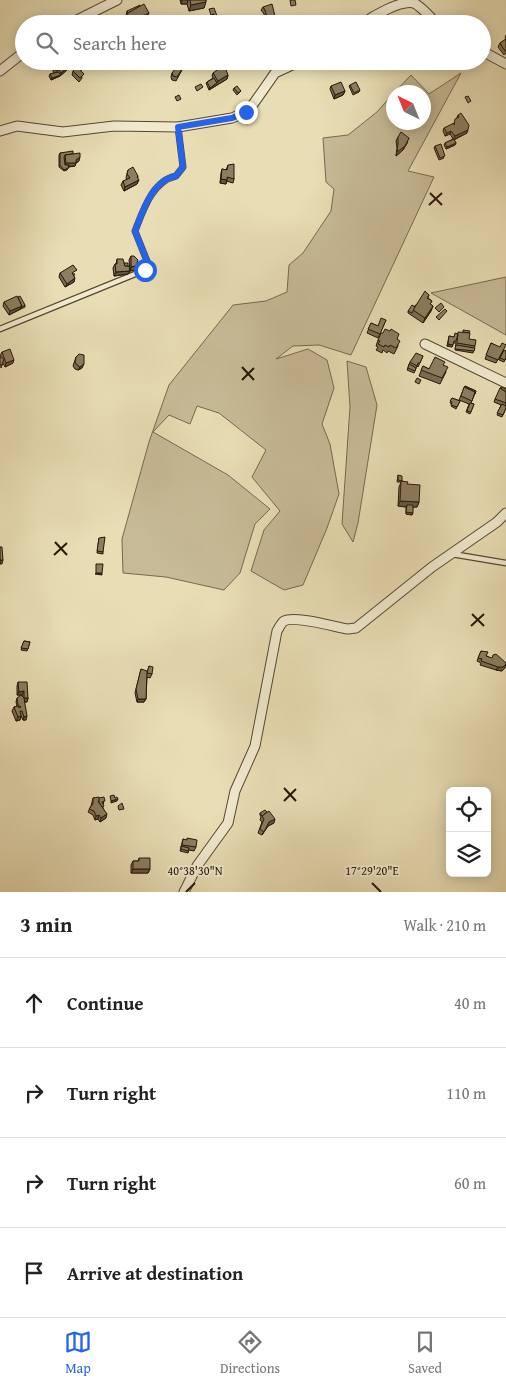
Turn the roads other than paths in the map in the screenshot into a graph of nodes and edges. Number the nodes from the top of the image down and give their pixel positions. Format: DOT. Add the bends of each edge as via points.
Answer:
graph roads {
  1 [pos="116,0"];
  2 [pos="86,15"];
  3 [pos="374,15"];
  4 [pos="428,15"];
  5 [pos="491,56"];
  6 [pos="15,59"];
  7 [pos="506,64"];
  8 [pos="282,70"];
  9 [pos="0,71"];
  10 [pos="178,127"];
  11 [pos="0,131"];
  12 [pos="0,329"];
  13 [pos="425,344"];
  14 [pos="506,383"];
  15 [pos="506,513"];
  16 [pos="450,554"];
  17 [pos="506,563"];
  18 [pos="184,892"];
  1 -- 2 [label="street"];
  3 -- 4 [label="street" via="406,0 414,2"];
  5 -- 7 [label="street"];
  6 -- 9 [label="street"];
  8 -- 10 [label="street" via="275,73 246,112 232,118"];
  10 -- 11 [label="street" via="114,126 63,132 16,126"];
  10 -- 12 [label="lane" via="183,167 176,176 167,178 149,198 135,231 149,266"];
  13 -- 14 [label="street"];
  15 -- 16 [label="street"];
  16 -- 17 [label="lane"];
  16 -- 18 [label="street" via="356,628 294,619 281,624 255,746 235,791 228,823 197,866"];
}
